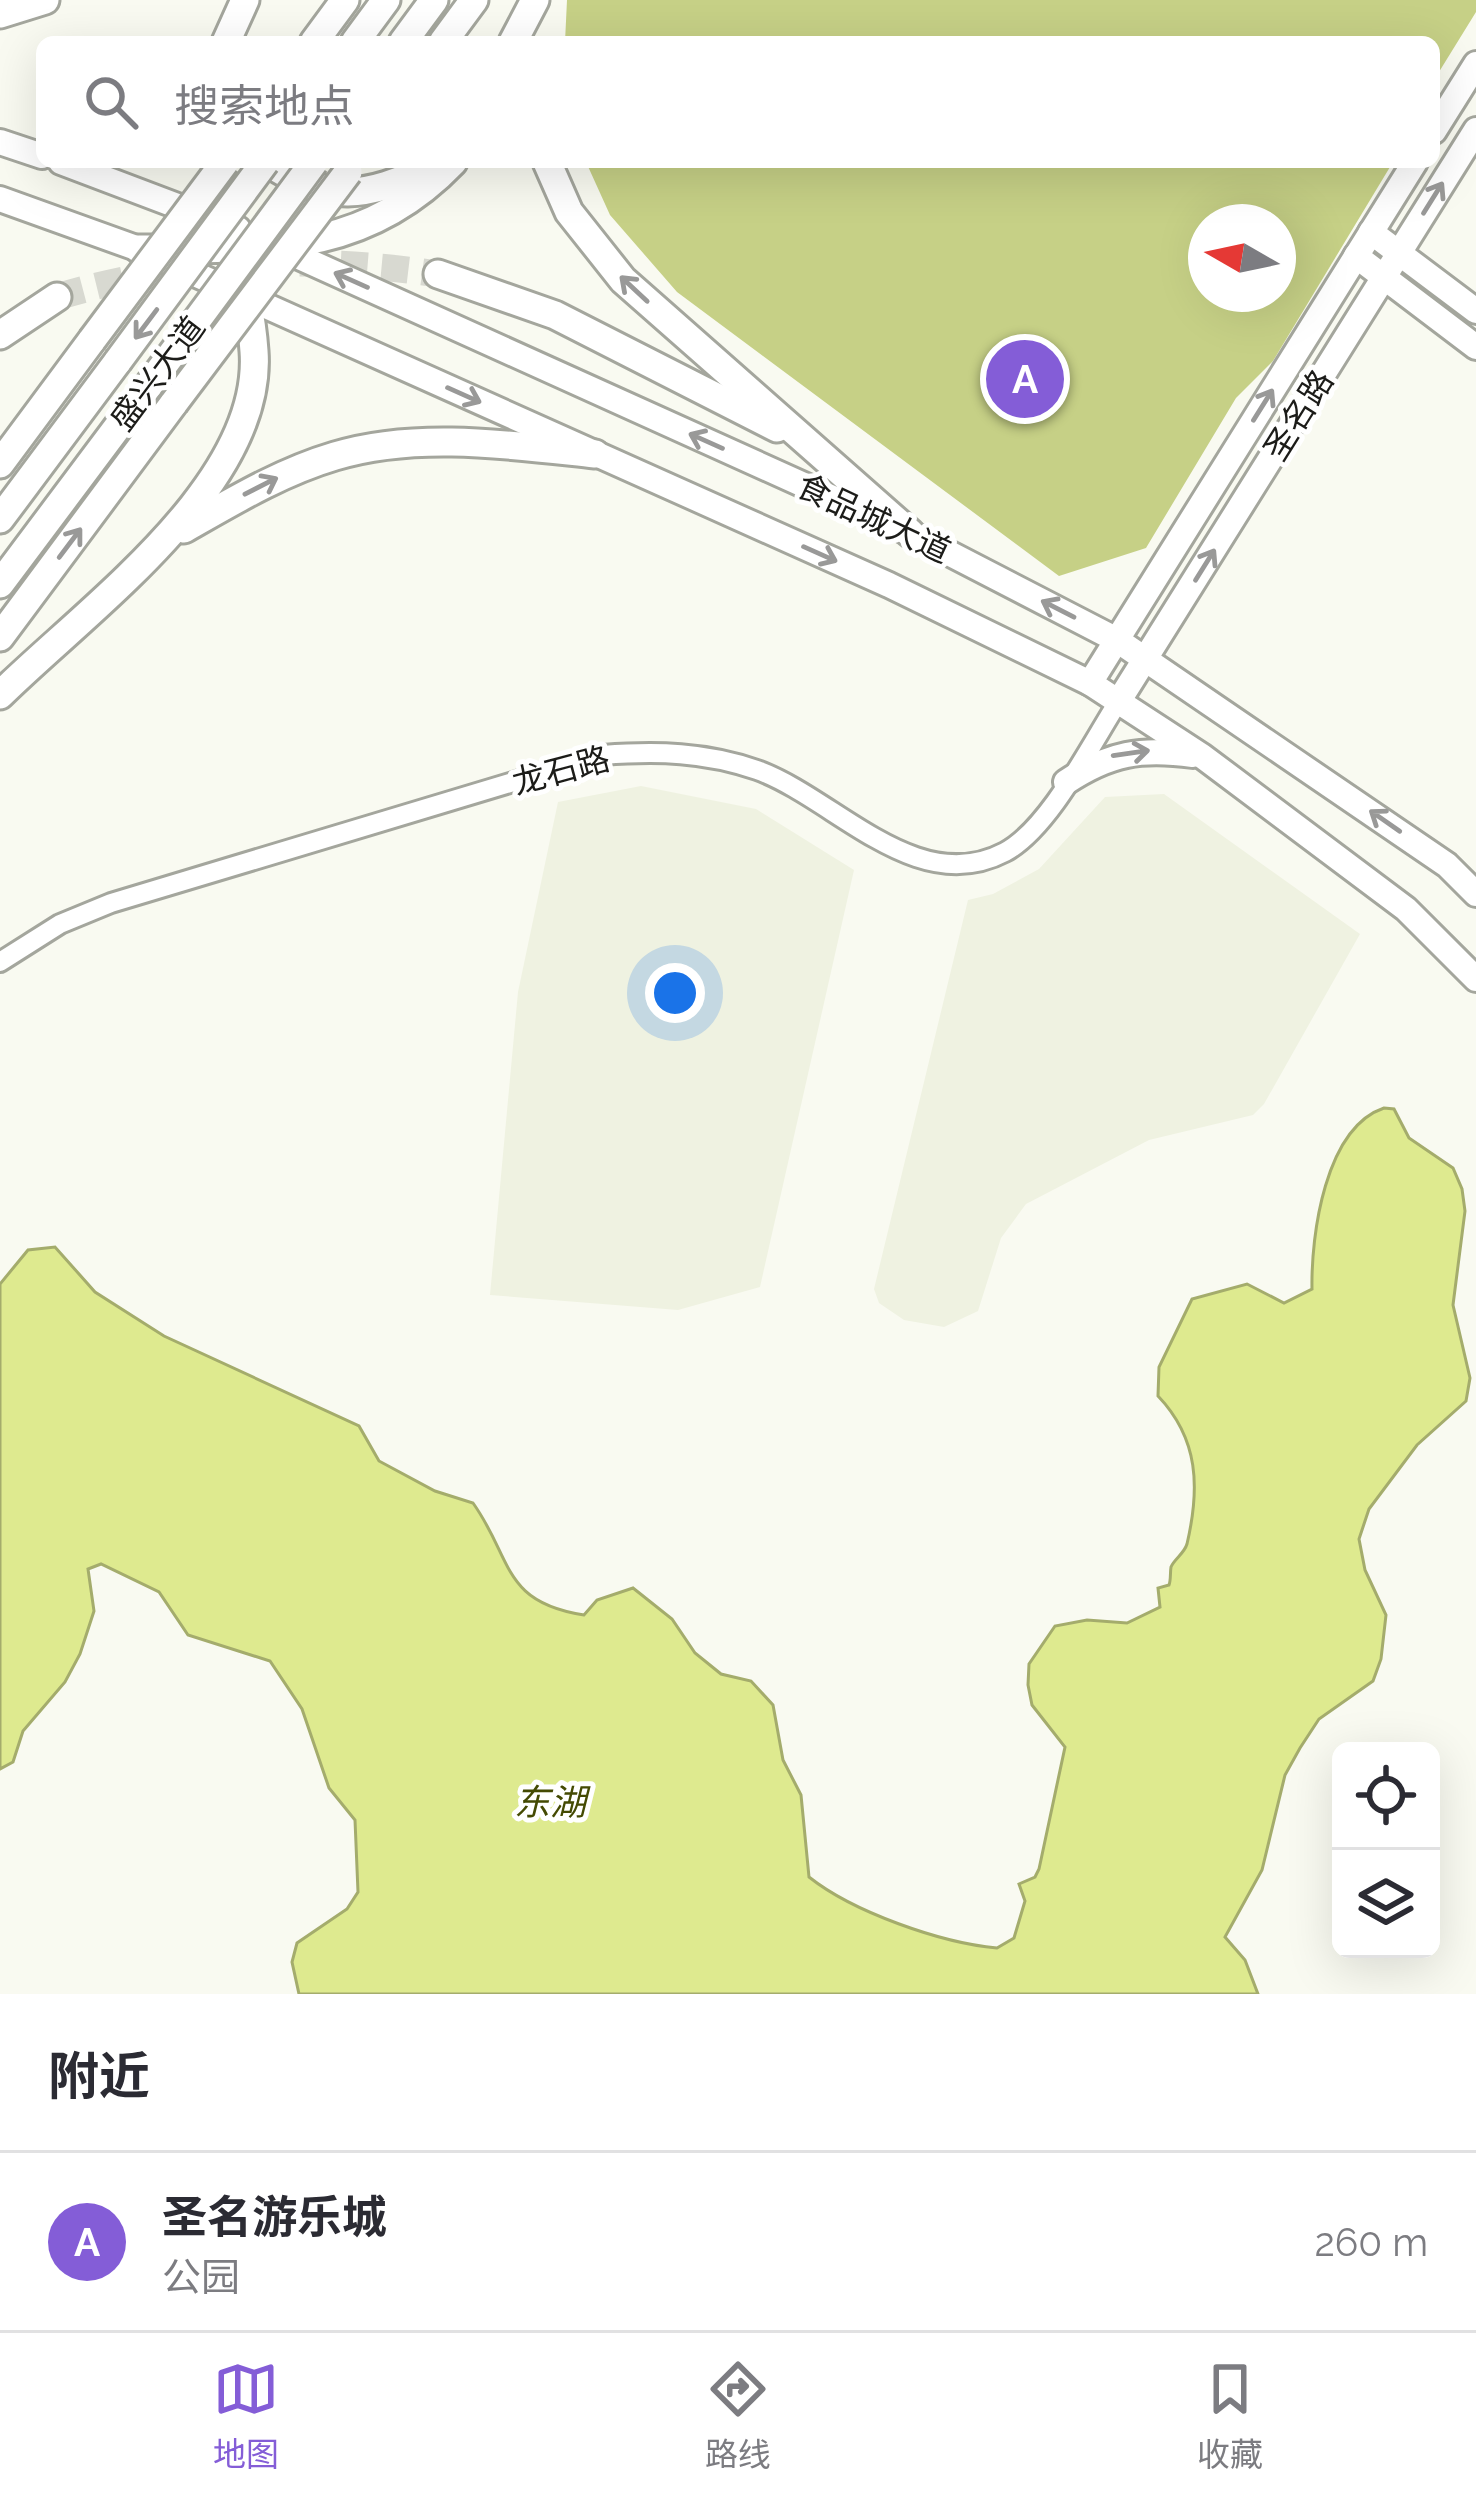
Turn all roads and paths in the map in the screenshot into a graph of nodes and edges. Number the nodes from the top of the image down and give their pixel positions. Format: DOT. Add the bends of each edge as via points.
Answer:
graph roads {
  1 [pos="45,0"];
  2 [pos="345,0"];
  3 [pos="386,0"];
  4 [pos="434,0"];
  5 [pos="474,0"];
  6 [pos="536,0"];
  7 [pos="0,14"];
  8 [pos="318,36"];
  9 [pos="359,36"];
  10 [pos="407,36"];
  11 [pos="447,36"];
  12 [pos="516,36"];
  13 [pos="533,36"];
  14 [pos="1476,64"];
  15 [pos="1440,121"];
  16 [pos="1476,130"];
  17 [pos="0,142"];
  18 [pos="36,154"];
  19 [pos="75,168"];
  20 [pos="217,168"];
  21 [pos="222,168"];
  22 [pos="263,168"];
  23 [pos="276,168"];
  24 [pos="310,168"];
  25 [pos="350,168"];
  26 [pos="425,168"];
  27 [pos="446,168"];
  28 [pos="550,168"];
  29 [pos="1411,168"];
  30 [pos="0,199"];
  31 [pos="1371,232"];
  32 [pos="229,236"];
  33 [pos="281,248"];
  34 [pos="140,249"];
  35 [pos="1399,253"];
  36 [pos="1356,256"];
  37 [pos="438,274"];
  38 [pos="1384,277"];
  39 [pos="242,295"];
  40 [pos="57,297"];
  41 [pos="1476,311"];
  42 [pos="0,334"];
  43 [pos="1476,347"];
  44 [pos="818,449"];
  45 [pos="595,454"];
  46 [pos="0,464"];
  47 [pos="0,519"];
  48 [pos="910,533"];
  49 [pos="159,543"];
  50 [pos="0,584"];
  51 [pos="0,637"];
  52 [pos="1117,640"];
  53 [pos="1147,657"];
  54 [pos="1090,683"];
  55 [pos="0,695"];
  56 [pos="1120,699"];
  57 [pos="1202,756"];
  58 [pos="1066,782"];
  59 [pos="1476,894"];
  60 [pos="0,962"];
  61 [pos="1476,979"];
  1 -- 7 [label="highway"];
  2 -- 8 [label="highway"];
  3 -- 9 [label="highway"];
  4 -- 10 [label="highway"];
  5 -- 11 [label="highway"];
  6 -- 12 [label="highway"];
  6 -- 13 [label="highway"];
  14 -- 15 [label="main road"];
  35 -- 16 [label="main road, 圣名路, one-way"];
  17 -- 18 [label="main road"];
  19 -- 32 [label="main road"];
  20 -- 46 [label="highway, bridge"];
  21 -- 32 [label="highway"];
  22 -- 47 [label="highway, 盛兴大道, one-way, bridge"];
  23 -- 26 [label="highway" via="339,194 379,190"];
  24 -- 50 [label="highway, 盛兴大道, bridge"];
  51 -- 25 [label="highway, one-way, bridge"];
  27 -- 33 [label="highway" via="354,232"];
  44 -- 28 [label="highway, one-way" via="623,280 569,212"];
  29 -- 31 [label="main road, 圣名路"];
  30 -- 34 [label="main road, 食品城大道"];
  31 -- 35 [label="main road"];
  31 -- 36 [label="main road, 圣名路"];
  32 -- 33 [label="highway"];
  32 -- 34 [label="highway"];
  32 -- 39 [label="highway"];
  48 -- 33 [label="main road, 食品城大道, one-way"];
  34 -- 39 [label="main road, 食品城大道"];
  35 -- 38 [label="main road, 圣名路"];
  35 -- 41 [label="main road"];
  36 -- 38 [label="main road"];
  52 -- 36 [label="main road, 圣名路, one-way"];
  37 -- 44 [label="highway" via="555,315"];
  38 -- 43 [label="main road"];
  53 -- 38 [label="main road, 圣名路, one-way"];
  39 -- 45 [label="main road, 食品城大道, one-way"];
  39 -- 49 [label="highway" via="254,351 238,443"];
  40 -- 42 [label="highway"];
  44 -- 48 [label="highway"];
  49 -- 45 [label="highway, one-way" via="270,480 338,454 472,443"];
  45 -- 54 [label="main road, 食品城大道, one-way"];
  52 -- 48 [label="main road, 食品城大道, one-way"];
  49 -- 55 [label="highway"];
  52 -- 53 [label="main road, 食品城大道"];
  52 -- 54 [label="main road, 圣名路"];
  53 -- 56 [label="main road, 圣名路"];
  59 -- 53 [label="main road, 食品城大道, one-way" via="1447,865"];
  54 -- 56 [label="main road, 食品城大道"];
  56 -- 57 [label="main road, 食品城大道"];
  56 -- 58 [label="street, 龙石路"];
  58 -- 57 [label="main road, one-way" via="1102,758 1133,750"];
  57 -- 61 [label="main road, 食品城大道" via="1406,909"];
  58 -- 60 [label="street, 龙石路" via="1039,823 1007,851 969,864 924,862 761,772 676,752 604,754 110,902"];
}
